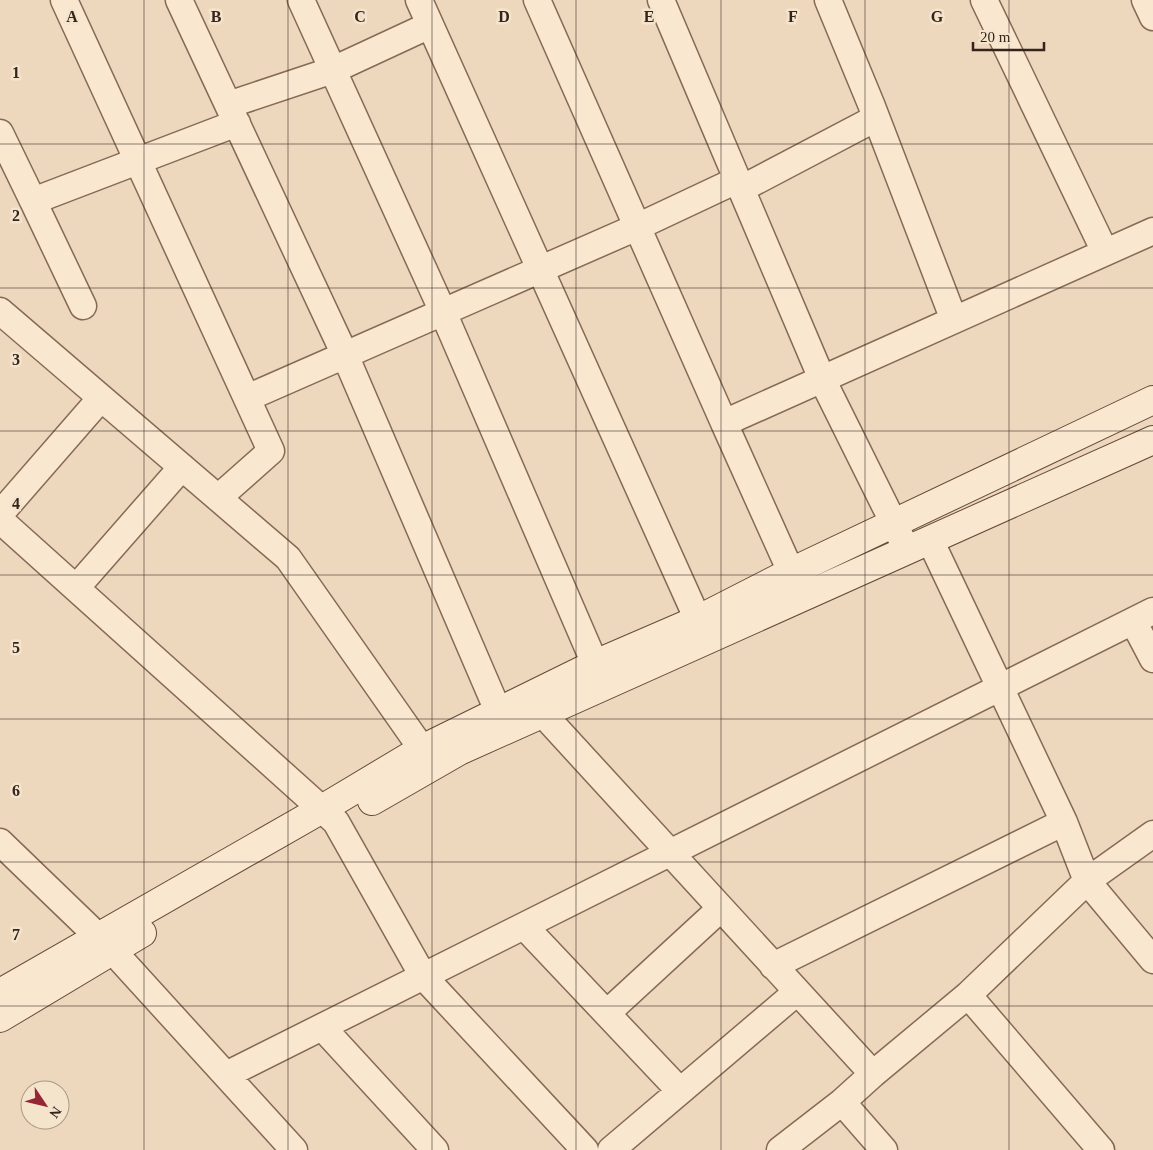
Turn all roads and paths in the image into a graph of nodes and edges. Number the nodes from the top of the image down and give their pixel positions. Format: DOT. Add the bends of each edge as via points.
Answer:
graph roads {
  1 [pos="64,0"];
  2 [pos="179,0"];
  3 [pos="301,0"];
  4 [pos="419,0"];
  5 [pos="537,0"];
  6 [pos="661,0"];
  7 [pos="828,0"];
  8 [pos="984,0"];
  9 [pos="1145,0"];
  10 [pos="1153,17"];
  11 [pos="430,25"];
  12 [pos="333,70"];
  13 [pos="232,114"];
  14 [pos="876,118"];
  15 [pos="1,136"];
  16 [pos="138,161"];
  17 [pos="739,184"];
  18 [pos="32,201"];
  19 [pos="637,227"];
  20 [pos="1153,230"];
  21 [pos="1105,252"];
  22 [pos="539,270"];
  23 [pos="83,306"];
  24 [pos="443,312"];
  25 [pos="954,320"];
  26 [pos="4,323"];
  27 [pos="345,355"];
  28 [pos="822,380"];
  29 [pos="101,398"];
  30 [pos="247,398"];
  31 [pos="1153,400"];
  32 [pos="724,423"];
  33 [pos="1153,440"];
  34 [pos="182,467"];
  35 [pos="218,498"];
  36 [pos="0,514"];
  37 [pos="0,520"];
  38 [pos="893,523"];
  39 [pos="919,545"];
  40 [pos="791,572"];
  41 [pos="76,588"];
  42 [pos="1143,616"];
  43 [pos="702,630"];
  44 [pos="1153,659"];
  45 [pos="594,664"];
  46 [pos="1000,687"];
  47 [pos="498,711"];
  48 [pos="543,714"];
  49 [pos="422,749"];
  50 [pos="329,815"];
  51 [pos="1064,822"];
  52 [pos="1153,834"];
  53 [pos="0,842"];
  54 [pos="668,853"];
  55 [pos="1087,881"];
  56 [pos="720,909"];
  57 [pos="524,926"];
  58 [pos="105,943"];
  59 [pos="1153,960"];
  60 [pos="773,966"];
  61 [pos="424,976"];
  62 [pos="0,992"];
  63 [pos="797,992"];
  64 [pos="968,995"];
  65 [pos="607,1013"];
  66 [pos="0,1018"];
  67 [pos="322,1027"];
  68 [pos="873,1074"];
  69 [pos="226,1075"];
  70 [pos="680,1091"];
  71 [pos="842,1102"];
  72 [pos="294,1150"];
  73 [pos="435,1150"];
  74 [pos="585,1150"];
  75 [pos="611,1150"];
  76 [pos="780,1150"];
  77 [pos="884,1150"];
  78 [pos="1101,1150"];
  1 -- 16 [label="street"];
  2 -- 13 [label="street"];
  3 -- 12 [label="street"];
  4 -- 11 [label="street"];
  5 -- 19 [label="street"];
  6 -- 17 [label="street"];
  7 -- 14 [label="street"];
  8 -- 21 [label="street"];
  9 -- 10 [label="street"];
  11 -- 12 [label="street"];
  11 -- 22 [label="street"];
  12 -- 13 [label="street"];
  12 -- 24 [label="street"];
  13 -- 16 [label="street"];
  13 -- 27 [label="street"];
  14 -- 17 [label="street"];
  14 -- 25 [label="street"];
  15 -- 18 [label="street"];
  16 -- 18 [label="street"];
  16 -- 30 [label="street"];
  17 -- 19 [label="street"];
  17 -- 28 [label="street"];
  18 -- 23 [label="street"];
  19 -- 22 [label="street"];
  19 -- 32 [label="street"];
  20 -- 21 [label="street"];
  21 -- 25 [label="street"];
  22 -- 24 [label="street"];
  22 -- 43 [label="street"];
  24 -- 27 [label="street"];
  24 -- 45 [label="street"];
  25 -- 28 [label="street"];
  26 -- 29 [label="street"];
  27 -- 30 [label="street"];
  27 -- 47 [label="street"];
  28 -- 32 [label="street"];
  28 -- 38 [label="street"];
  29 -- 34 [label="street"];
  29 -- 36 [label="street"];
  30 -- 35 [label="street" via="271,451"];
  31 -- 38 [label="street"];
  32 -- 40 [label="street"];
  33 -- 39 [label="street"];
  34 -- 35 [label="street"];
  34 -- 41 [label="street"];
  35 -- 49 [label="street" via="288,558"];
  37 -- 41 [label="street"];
  38 -- 39 [label="street"];
  38 -- 40 [label="street"];
  39 -- 43 [label="street"];
  39 -- 46 [label="street"];
  40 -- 43 [label="street"];
  41 -- 50 [label="street"];
  42 -- 44 [label="street"];
  42 -- 46 [label="street"];
  43 -- 45 [label="street"];
  43 -- 48 [label="street"];
  45 -- 47 [label="street"];
  46 -- 51 [label="street"];
  46 -- 54 [label="street"];
  47 -- 49 [label="street"];
  48 -- 50 [label="street"];
  48 -- 54 [label="street"];
  49 -- 50 [label="street"];
  50 -- 58 [label="street"];
  50 -- 61 [label="street"];
  51 -- 55 [label="street"];
  51 -- 60 [label="street"];
  52 -- 55 [label="street"];
  53 -- 58 [label="street"];
  54 -- 56 [label="street"];
  54 -- 57 [label="street"];
  55 -- 59 [label="street"];
  55 -- 64 [label="street"];
  56 -- 60 [label="street"];
  56 -- 65 [label="street"];
  57 -- 61 [label="street"];
  57 -- 65 [label="street"];
  58 -- 62 [label="street"];
  58 -- 66 [label="street"];
  58 -- 69 [label="street"];
  60 -- 63 [label="street"];
  61 -- 67 [label="street"];
  61 -- 74 [label="street"];
  63 -- 68 [label="street"];
  63 -- 70 [label="street"];
  64 -- 68 [label="street"];
  64 -- 78 [label="street"];
  65 -- 70 [label="street"];
  67 -- 69 [label="street"];
  67 -- 73 [label="street"];
  68 -- 71 [label="street"];
  69 -- 72 [label="street"];
  70 -- 75 [label="street"];
  71 -- 76 [label="street"];
  71 -- 77 [label="street"];
}
